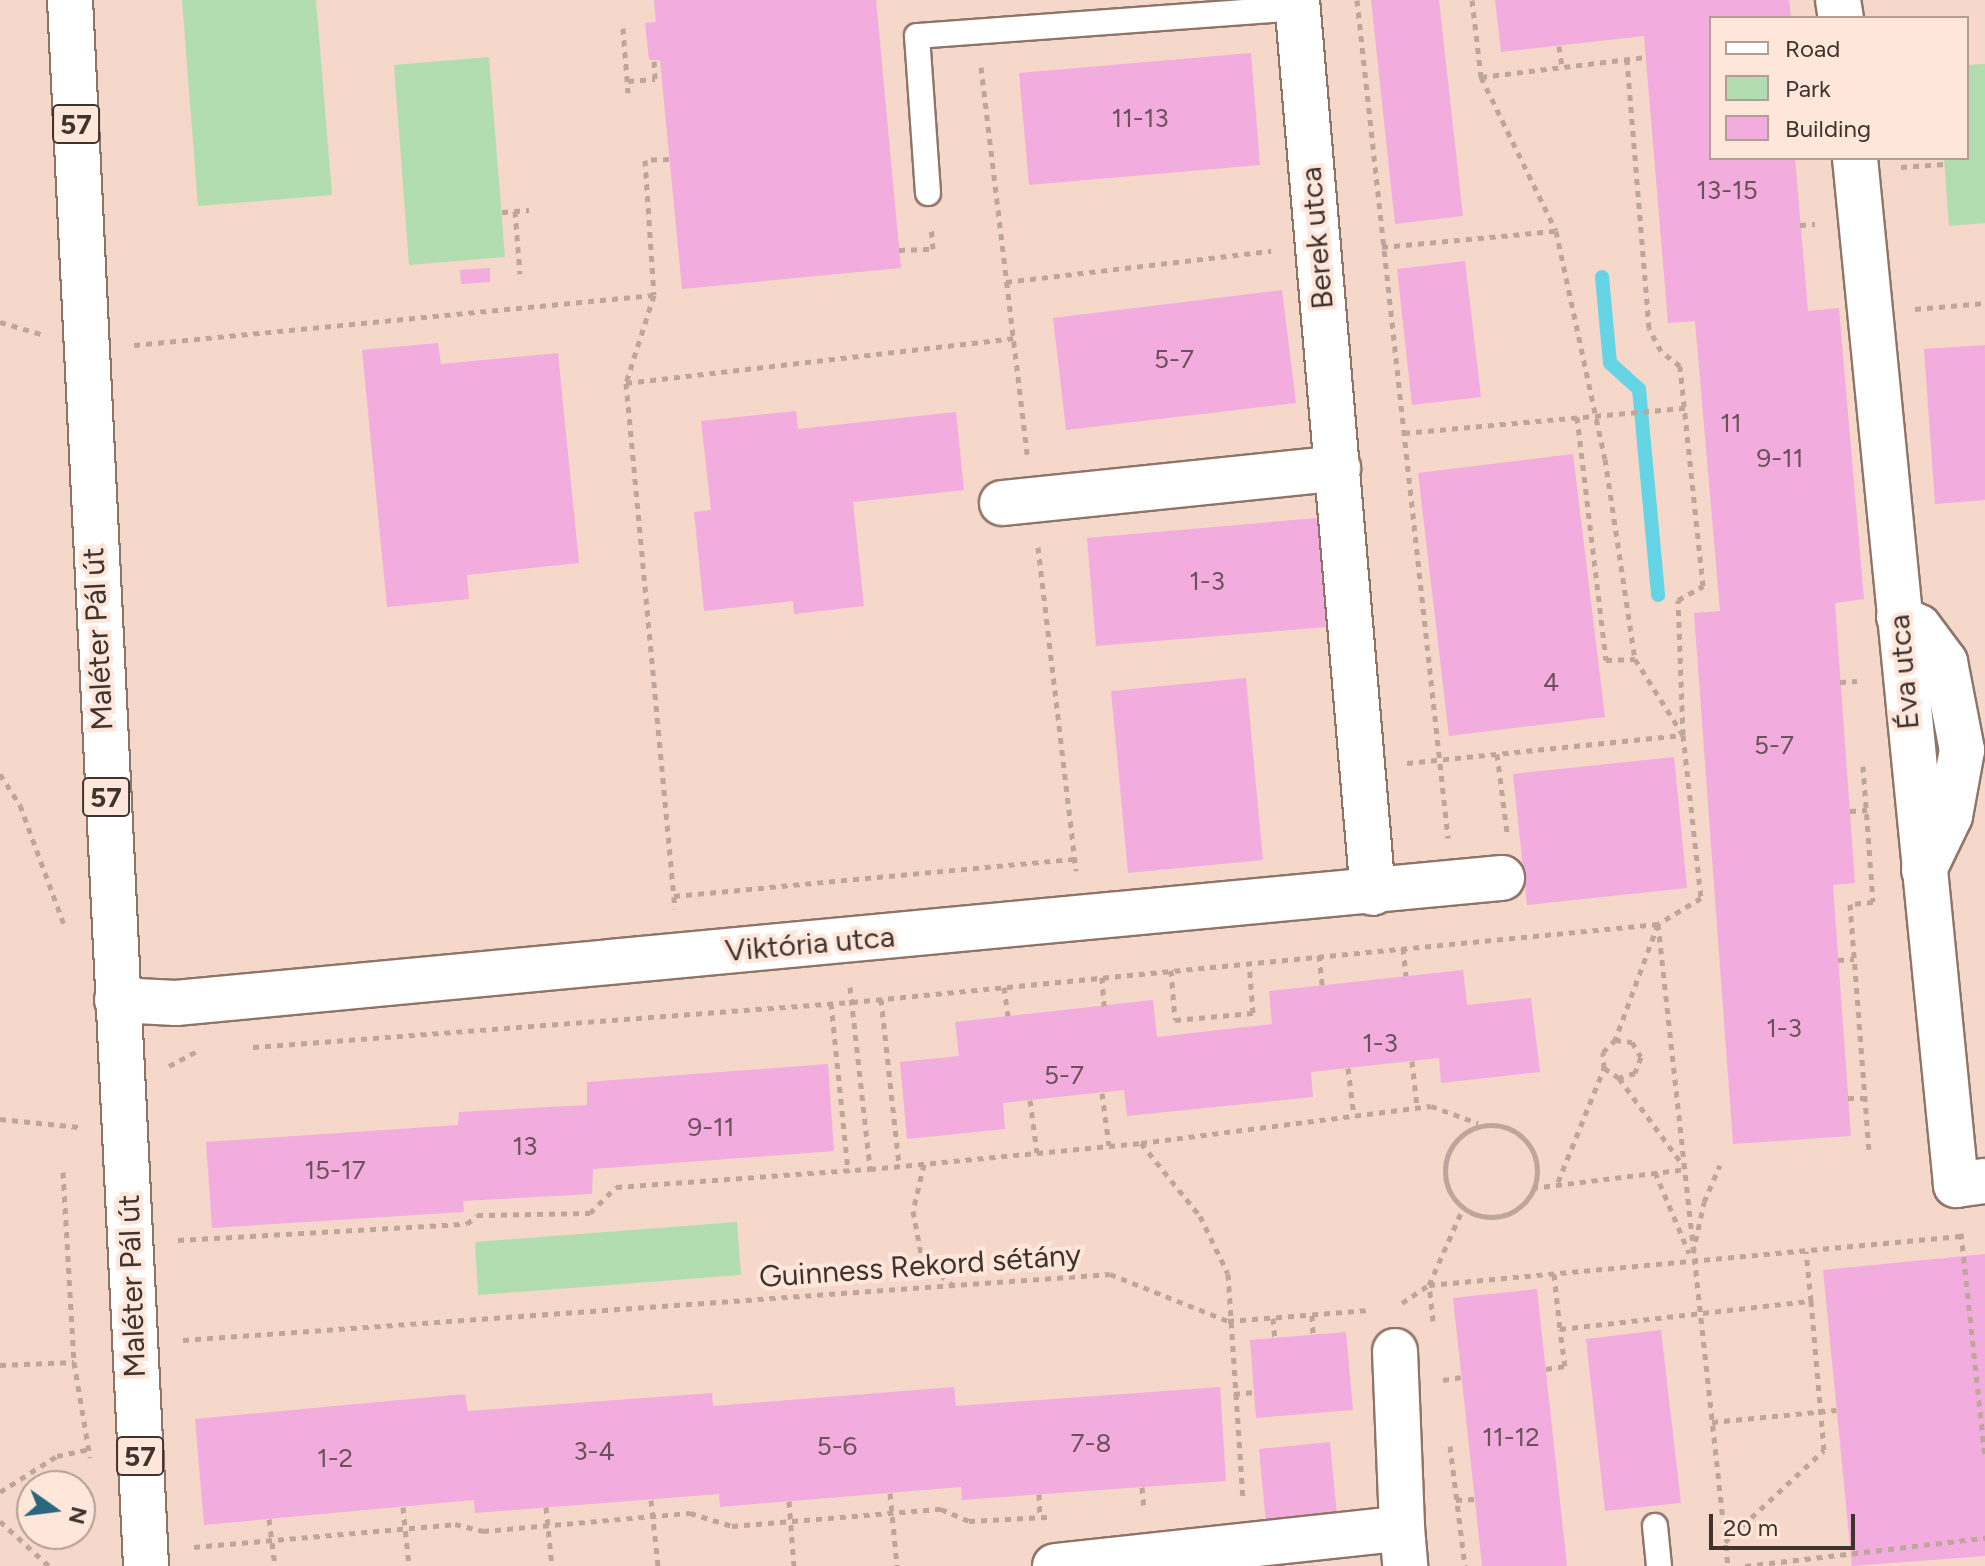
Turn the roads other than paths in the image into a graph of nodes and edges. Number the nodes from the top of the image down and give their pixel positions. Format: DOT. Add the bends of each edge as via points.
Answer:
graph roads {
  1 [pos="70,0"];
  2 [pos="1297,4"];
  3 [pos="1855,160"];
  4 [pos="928,193"];
  5 [pos="1338,468"];
  6 [pos="1017,502"];
  7 [pos="1502,878"];
  8 [pos="1373,893"];
  9 [pos="117,1000"];
  10 [pos="1970,1183"];
  11 [pos="1394,1330"];
  12 [pos="1655,1526"];
  13 [pos="1403,1547"];
  14 [pos="146,1566"];
  15 [pos="1055,1566"];
  16 [pos="1659,1566"];
  1 -- 9 [label="street, Maléter Pál út / 57"];
  2 -- 4 [label="lane, Berek utca" via="917,36"];
  2 -- 5 [label="street, Berek utca"];
  3 -- 10 [label="street, Éva utca" via="1923,872"];
  5 -- 6 [label="street"];
  5 -- 8 [label="street, Berek utca"];
  7 -- 8 [label="street, Viktória utca"];
  8 -- 9 [label="street, Viktória utca" via="176,1003"];
  9 -- 14 [label="street, Maléter Pál út / 57"];
  11 -- 13 [label="street"];
  12 -- 16 [label="lane"];
  13 -- 15 [label="street" via="1247,1545"];
}
